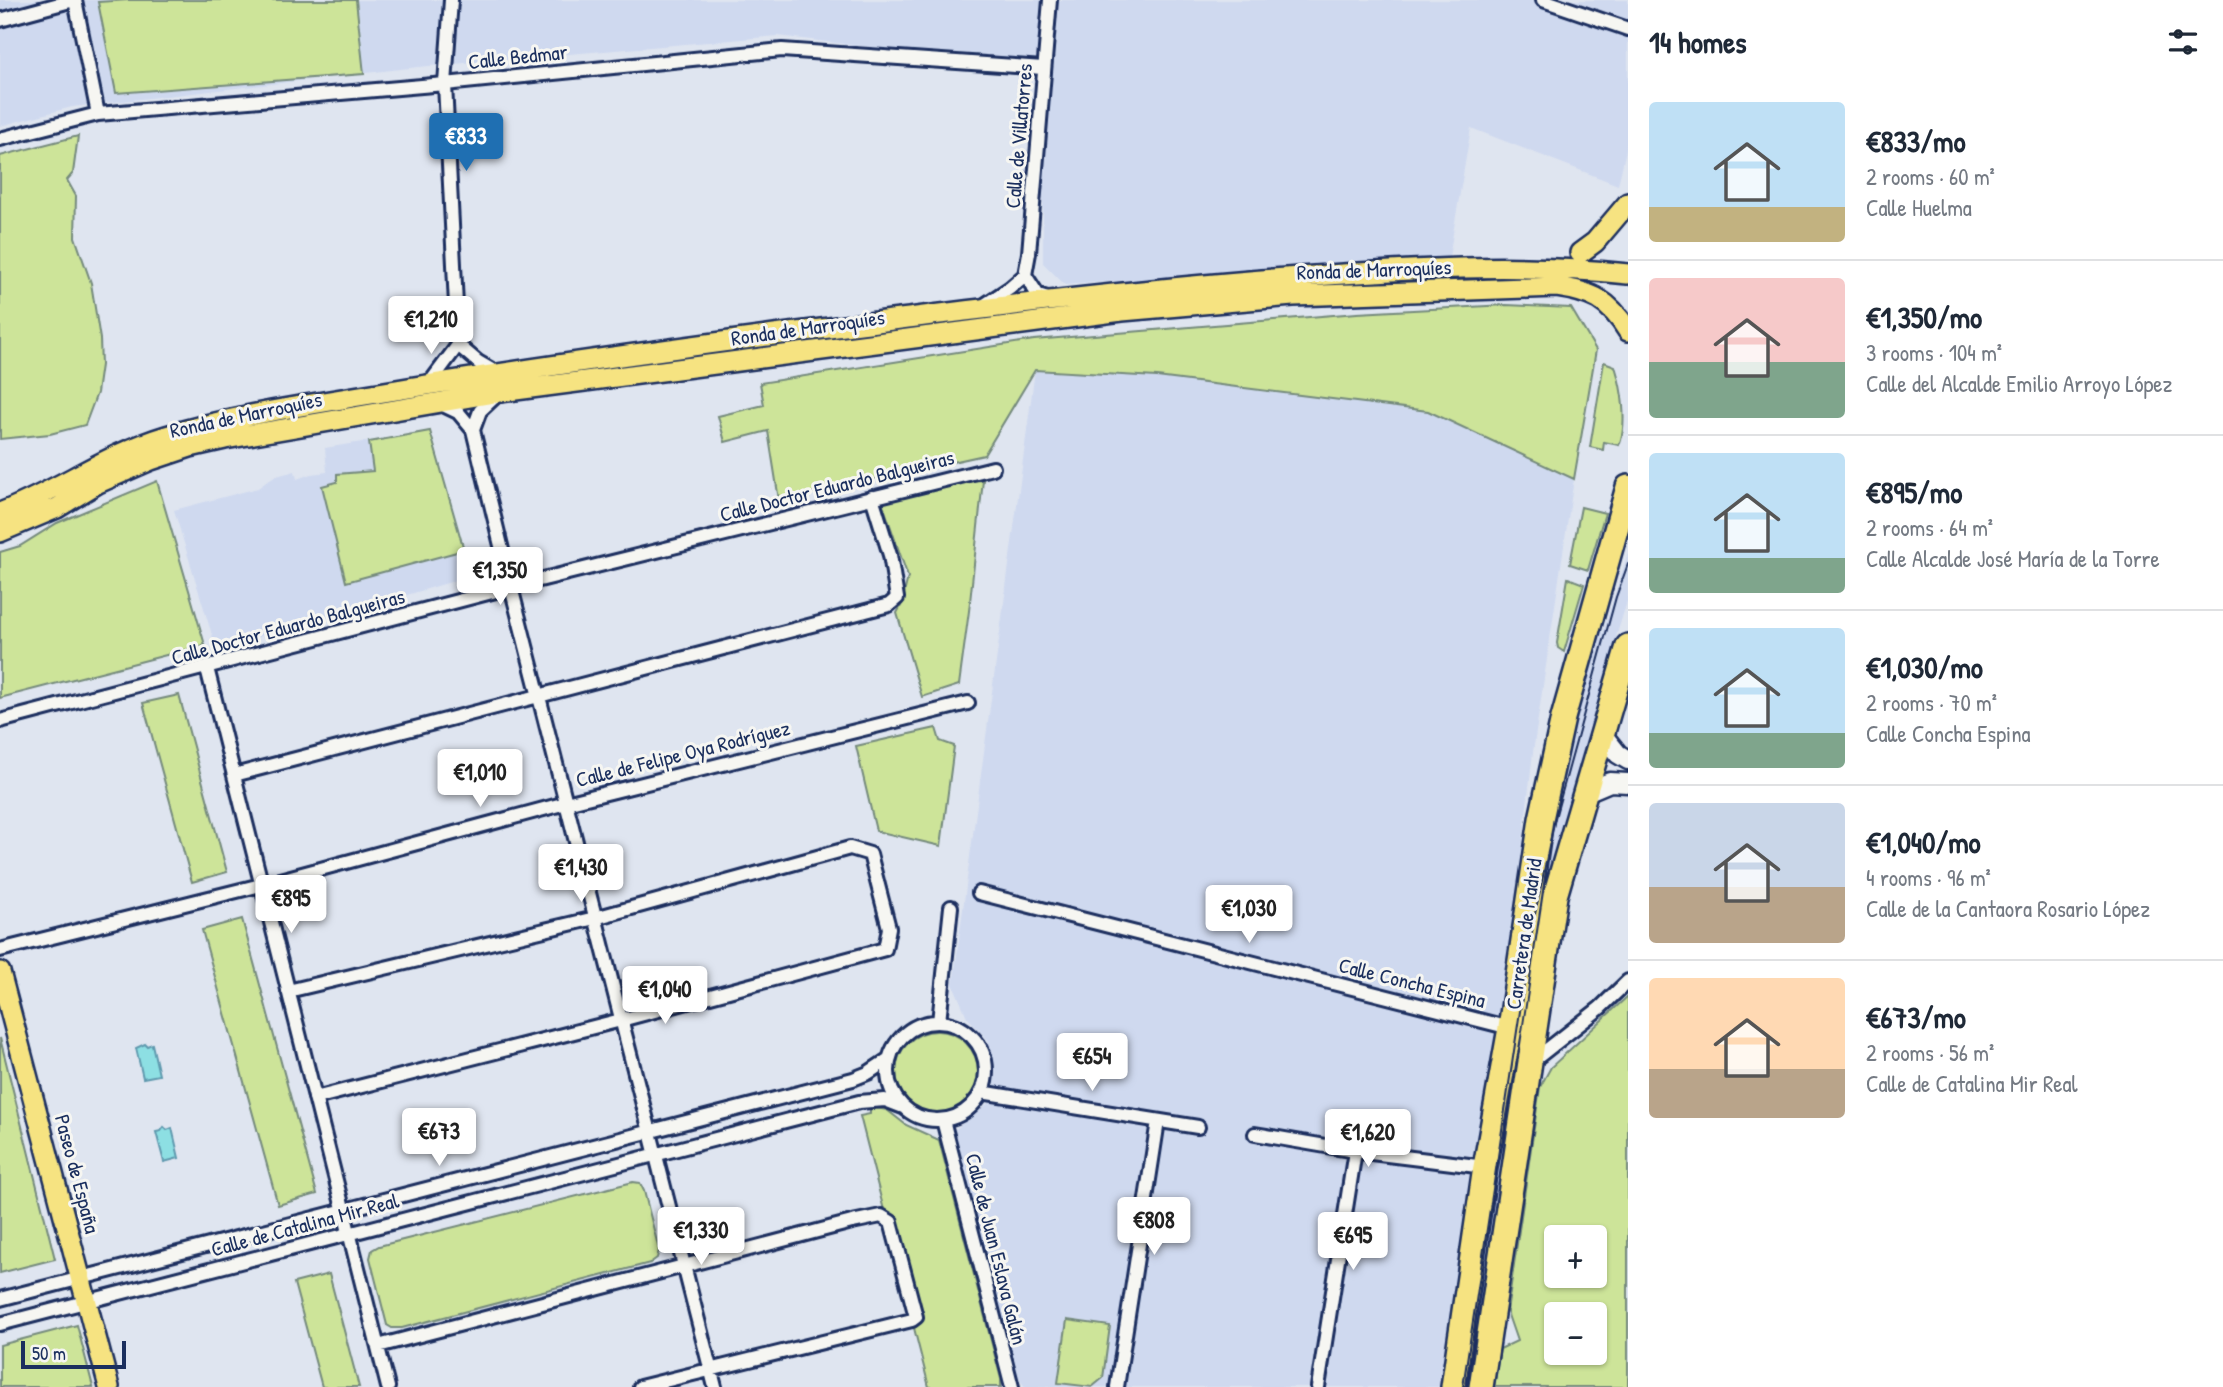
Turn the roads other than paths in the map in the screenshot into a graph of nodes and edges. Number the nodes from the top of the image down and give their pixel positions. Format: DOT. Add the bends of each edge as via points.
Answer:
graph roads {
  1 [pos="74,0"];
  2 [pos="451,0"];
  3 [pos="1050,0"];
  4 [pos="1543,0"];
  5 [pos="0,20"];
  6 [pos="1628,29"];
  7 [pos="1043,68"];
  8 [pos="445,84"];
  9 [pos="97,114"];
  10 [pos="0,139"];
  11 [pos="1628,203"];
  12 [pos="1580,253"];
  13 [pos="1547,269"];
  14 [pos="1628,274"];
  15 [pos="1025,275"];
  16 [pos="1057,300"];
  17 [pos="978,310"];
  18 [pos="1628,331"];
  19 [pos="458,345"];
  20 [pos="499,383"];
  21 [pos="429,384"];
  22 [pos="438,402"];
  23 [pos="473,430"];
  24 [pos="993,468"];
  25 [pos="1628,487"];
  26 [pos="872,497"];
  27 [pos="0,513"];
  28 [pos="0,533"];
  29 [pos="511,587"];
  30 [pos="1628,646"];
  31 [pos="206,668"];
  32 [pos="539,698"];
  33 [pos="968,703"];
  34 [pos="0,721"];
  35 [pos="1602,734"];
  36 [pos="1628,760"];
  37 [pos="234,775"];
  38 [pos="1628,783"];
  39 [pos="1584,793"];
  40 [pos="566,803"];
  41 [pos="261,885"];
  42 [pos="979,893"];
  43 [pos="951,907"];
  44 [pos="595,918"];
  45 [pos="0,950"];
  46 [pos="0,972"];
  47 [pos="1628,982"];
  48 [pos="288,992"];
  49 [pos="621,1020"];
  50 [pos="939,1022"];
  51 [pos="1510,1028"];
  52 [pos="888,1059"];
  53 [pos="1528,1064"];
  54 [pos="981,1092"];
  55 [pos="315,1098"];
  56 [pos="903,1107"];
  57 [pos="943,1120"];
  58 [pos="1158,1121"];
  59 [pos="1198,1127"];
  60 [pos="650,1131"];
  61 [pos="1255,1134"];
  62 [pos="1355,1151"];
  63 [pos="656,1154"];
  64 [pos="1485,1167"];
  65 [pos="344,1210"];
  66 [pos="349,1233"];
  67 [pos="684,1266"];
  68 [pos="81,1278"];
  69 [pos="0,1299"];
  70 [pos="87,1301"];
  71 [pos="0,1324"];
  72 [pos="378,1346"];
  73 [pos="710,1370"];
  74 [pos="108,1387"];
  75 [pos="388,1387"];
  76 [pos="640,1387"];
  77 [pos="715,1387"];
  78 [pos="1012,1387"];
  79 [pos="1117,1387"];
  80 [pos="1318,1387"];
  81 [pos="1453,1387"];
  82 [pos="1481,1387"];
  1 -- 5 [label="street"];
  1 -- 9 [label="street"];
  2 -- 8 [label="street"];
  3 -- 7 [label="street, Calle de Villatorres"];
  4 -- 6 [label="street"];
  7 -- 8 [label="street, Calle Bedmar" via="782,50"];
  7 -- 15 [label="street, Calle de Villatorres"];
  8 -- 9 [label="street, Calle Bedmar"];
  8 -- 19 [label="street"];
  9 -- 10 [label="street, Calle Bedmar"];
  11 -- 12 [label="main road"];
  12 -- 13 [label="street"];
  13 -- 14 [label="main road, Ronda de Marroquíes"];
  13 -- 16 [label="main road, Ronda de Marroquíes" via="1356,273"];
  15 -- 16 [label="street" via="1038,295"];
  15 -- 17 [label="street"];
  16 -- 17 [label="main road, Ronda de Marroquíes"];
  17 -- 20 [label="main road, Ronda de Marroquíes" via="667,349"];
  18 -- 20 [label="main road, Ronda de Marroquíes" via="1618,315 1594,295 1557,287 1306,295 1122,311"];
  19 -- 20 [label="street"];
  19 -- 21 [label="street"];
  20 -- 21 [label="main road, Ronda de Marroquíes"];
  20 -- 22 [label="main road, Ronda de Marroquíes"];
  20 -- 23 [label="street"];
  21 -- 27 [label="main road, Ronda de Marroquíes" via="266,412 163,437 123,451"];
  22 -- 23 [label="street" via="458,412"];
  22 -- 28 [label="main road, Ronda de Marroquíes" via="190,447 98,483 57,508"];
  23 -- 29 [label="street"];
  24 -- 26 [label="street, Calle Doctor Eduardo Balgueiras"];
  25 -- 51 [label="highway, Carretera de Madrid" via="1563,718 1541,819"];
  26 -- 29 [label="street, Calle Doctor Eduardo Balgueiras"];
  26 -- 32 [label="street" via="891,555 897,598 889,606"];
  29 -- 31 [label="street, Calle Doctor Eduardo Balgueiras"];
  29 -- 32 [label="street"];
  30 -- 35 [label="highway, Carretera de Madrid"];
  31 -- 34 [label="street, Calle Doctor Eduardo Balgueiras"];
  31 -- 37 [label="street"];
  32 -- 37 [label="street"];
  32 -- 40 [label="street"];
  33 -- 40 [label="street, Calle de Felipe Oya Rodríguez"];
  35 -- 36 [label="street"];
  35 -- 39 [label="highway, Carretera de Madrid"];
  37 -- 41 [label="street"];
  38 -- 39 [label="street" via="1610,782"];
  39 -- 53 [label="highway, Carretera de Madrid" via="1555,896"];
  40 -- 41 [label="street, Calle de Felipe Oya Rodríguez"];
  40 -- 44 [label="street"];
  41 -- 45 [label="street, Calle de Felipe Oya Rodríguez"];
  41 -- 48 [label="street"];
  42 -- 51 [label="street, Calle Concha Espina"];
  43 -- 50 [label="street"];
  44 -- 48 [label="street"];
  44 -- 49 [label="street"];
  44 -- 49 [label="street" via="850,848 870,854 889,928 885,949"];
  46 -- 68 [label="main road, Paseo de España"];
  47 -- 53 [label="street"];
  48 -- 55 [label="street"];
  49 -- 55 [label="street"];
  49 -- 60 [label="street"];
  50 -- 52 [label="street" via="907,1031"];
  50 -- 54 [label="street" via="964,1030 977,1042 986,1066"];
  51 -- 64 [label="highway, Carretera de Madrid"];
  52 -- 56 [label="street" via="888,1080"];
  52 -- 60 [label="street, Calle de Catalina Mir Real" via="853,1079"];
  53 -- 82 [label="highway, Carretera de Madrid"];
  54 -- 57 [label="street" via="966,1111"];
  54 -- 58 [label="street"];
  55 -- 65 [label="street"];
  56 -- 57 [label="street" via="922,1118"];
  56 -- 63 [label="street, Calle de Catalina Mir Real" via="885,1100 859,1102"];
  57 -- 78 [label="street, Calle de Juan Eslava Galán"];
  58 -- 59 [label="street"];
  58 -- 79 [label="street"];
  60 -- 63 [label="street"];
  60 -- 65 [label="street, Calle de Catalina Mir Real"];
  61 -- 62 [label="street"];
  62 -- 64 [label="street"];
  62 -- 80 [label="street"];
  63 -- 66 [label="street, Calle de Catalina Mir Real"];
  63 -- 67 [label="street"];
  64 -- 81 [label="highway, Carretera de Madrid"];
  65 -- 66 [label="street"];
  65 -- 68 [label="street, Calle de Catalina Mir Real"];
  66 -- 70 [label="street, Calle de Catalina Mir Real"];
  66 -- 72 [label="street"];
  67 -- 72 [label="street"];
  67 -- 73 [label="street"];
  67 -- 73 [label="street" via="881,1216 891,1222 915,1313 912,1320"];
  68 -- 69 [label="street, Calle de Catalina Mir Real"];
  68 -- 70 [label="main road, Paseo de España"];
  70 -- 71 [label="street, Calle de Catalina Mir Real"];
  70 -- 74 [label="main road, Paseo de España"];
  72 -- 75 [label="street"];
  73 -- 76 [label="street"];
  73 -- 77 [label="street"];
}
